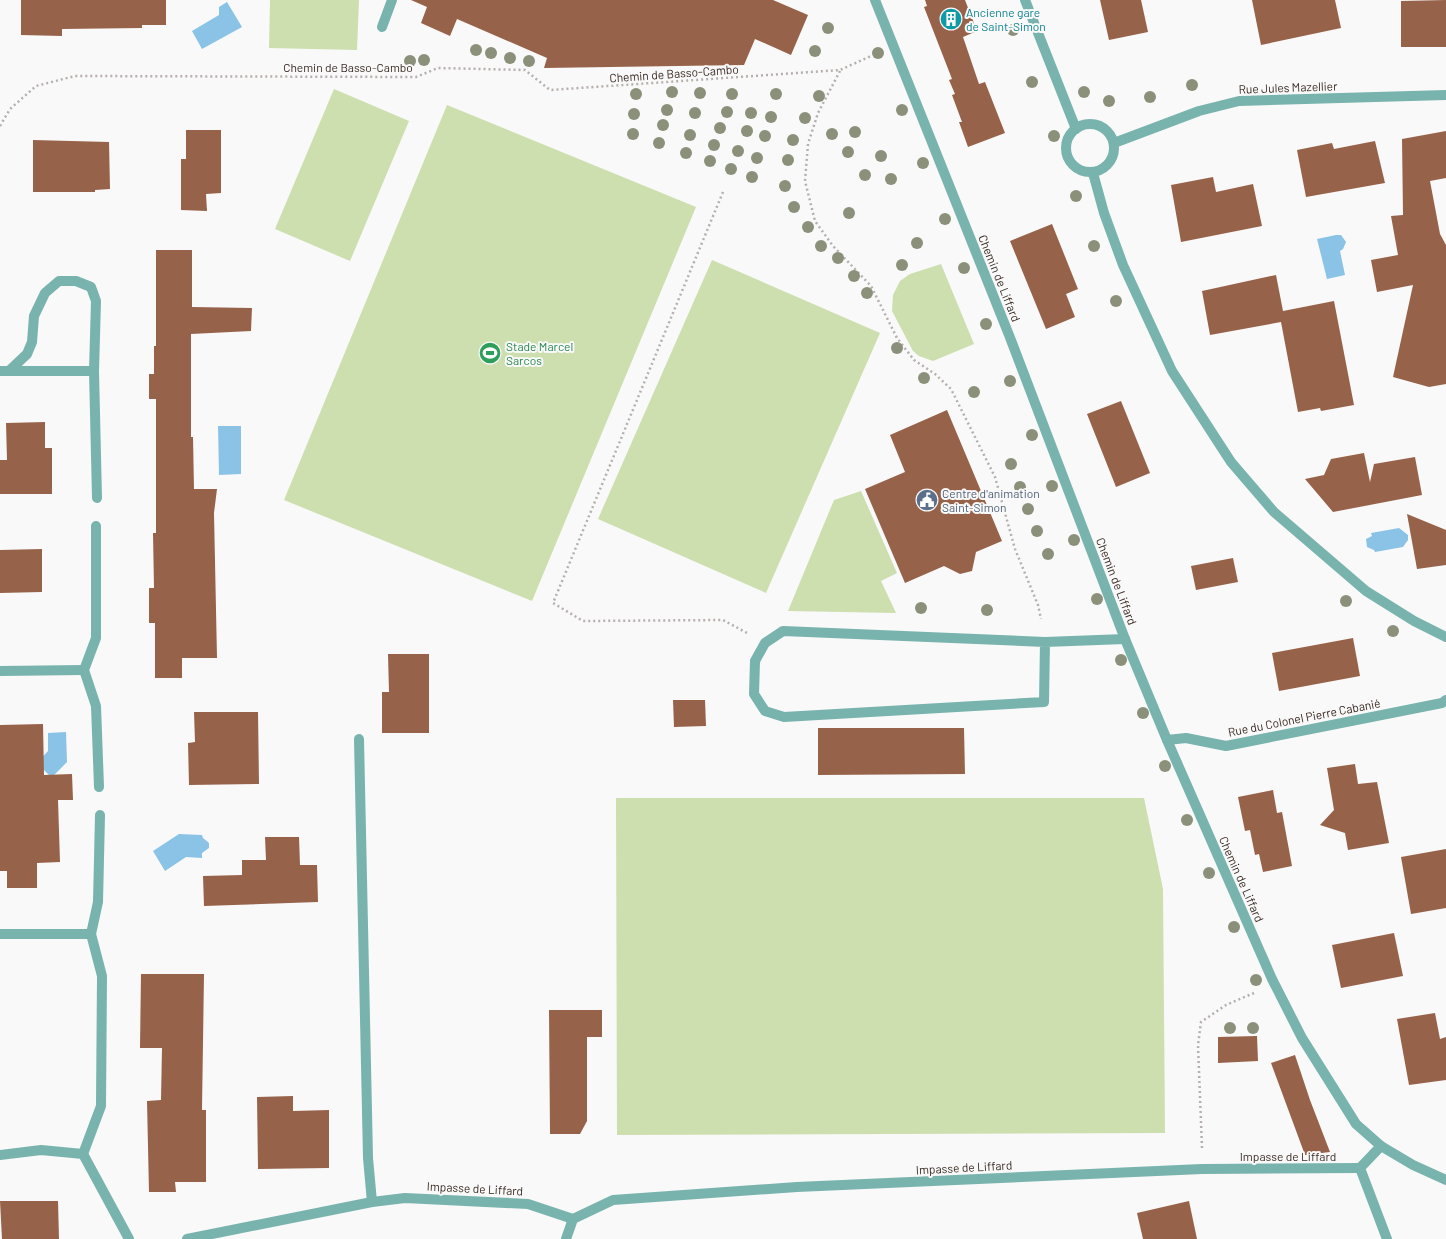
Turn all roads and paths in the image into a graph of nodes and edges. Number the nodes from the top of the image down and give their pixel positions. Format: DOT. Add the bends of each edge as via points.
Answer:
graph roads {
  1 [pos="392,0"];
  2 [pos="875,0"];
  3 [pos="1025,0"];
  4 [pos="382,27"];
  5 [pos="871,56"];
  6 [pos="840,70"];
  7 [pos="1446,95"];
  8 [pos="0,126"];
  9 [pos="1076,129"];
  10 [pos="1114,143"];
  11 [pos="1093,173"];
  12 [pos="723,192"];
  13 [pos="5,371"];
  14 [pos="94,371"];
  15 [pos="97,498"];
  16 [pos="96,526"];
  17 [pos="1446,637"];
  18 [pos="1125,639"];
  19 [pos="765,642"];
  20 [pos="1045,642"];
  21 [pos="84,670"];
  22 [pos="0,671"];
  23 [pos="1446,700"];
  24 [pos="359,739"];
  25 [pos="1167,740"];
  26 [pos="99,787"];
  27 [pos="100,816"];
  28 [pos="0,934"];
  29 [pos="91,934"];
  30 [pos="1253,993"];
  31 [pos="1381,1146"];
  32 [pos="83,1154"];
  33 [pos="0,1156"];
  34 [pos="1360,1168"];
  35 [pos="1202,1169"];
  36 [pos="1446,1180"];
  37 [pos="372,1202"];
  38 [pos="573,1219"];
  39 [pos="129,1239"];
  40 [pos="187,1239"];
  41 [pos="566,1239"];
  42 [pos="1387,1239"];
  1 -- 4 [label="street"];
  2 -- 18 [label="street, Chemin de Liffard" via="1009,335"];
  3 -- 9 [label="street"];
  5 -- 6 [label="path, Chemin de Basso-Cambo"];
  6 -- 8 [label="path, Chemin de Basso-Cambo" via="550,90 525,70 438,68 416,77 75,76 36,86 10,108"];
  6 -- 20 [label="path" via="818,113 808,144 805,182 815,221 833,246 871,286 897,338 914,360 951,389 995,477 1015,549 1038,605"];
  7 -- 10 [label="street, Rue Jules Mazellier" via="1240,101 1199,111"];
  9 -- 10 [label="street" via="1082,124 1092,123 1106,130"];
  9 -- 11 [label="street" via="1066,143 1068,158 1075,167"];
  10 -- 11 [label="street" via="1113,156 1107,165"];
  11 -- 17 [label="street" via="1123,265 1172,371 1231,462 1274,512 1366,591 1414,621"];
  12 -- 19 [label="path" via="553,603 583,620 723,620"];
  13 -- 14 [label="street"];
  13 -- 14 [label="street" via="27,354 32,342 34,316 45,293 59,281 76,281 91,287 96,301"];
  14 -- 15 [label="street"];
  16 -- 21 [label="street" via="96,638"];
  18 -- 20 [label="street"];
  18 -- 25 [label="street, Chemin de Liffard"];
  19 -- 20 [label="street" via="784,631"];
  19 -- 20 [label="street" via="755,661 754,694 765,711 784,717 1044,702"];
  21 -- 22 [label="street"];
  21 -- 26 [label="street" via="96,706"];
  23 -- 25 [label="street, Rue du Colonel Pierre Cabanié" via="1442,703 1226,746 1186,738"];
  24 -- 37 [label="street" via="368,1158"];
  25 -- 31 [label="street, Chemin de Liffard" via="1272,979 1302,1038 1356,1124"];
  27 -- 29 [label="street" via="98,902"];
  28 -- 29 [label="street"];
  29 -- 32 [label="street" via="102,976 101,1106"];
  30 -- 35 [label="path" via="1226,1005 1201,1022 1198,1045"];
  31 -- 34 [label="street"];
  31 -- 36 [label="street, Chemin de Liffard" via="1412,1165"];
  32 -- 33 [label="street" via="41,1150"];
  32 -- 39 [label="street"];
  34 -- 35 [label="street, Impasse de Liffard"];
  34 -- 42 [label="street"];
  35 -- 38 [label="street, Impasse de Liffard" via="797,1187 614,1200"];
  37 -- 38 [label="street, Impasse de Liffard" via="405,1198 528,1204"];
  37 -- 40 [label="street, Impasse de Liffard"];
  38 -- 41 [label="street"];
}
